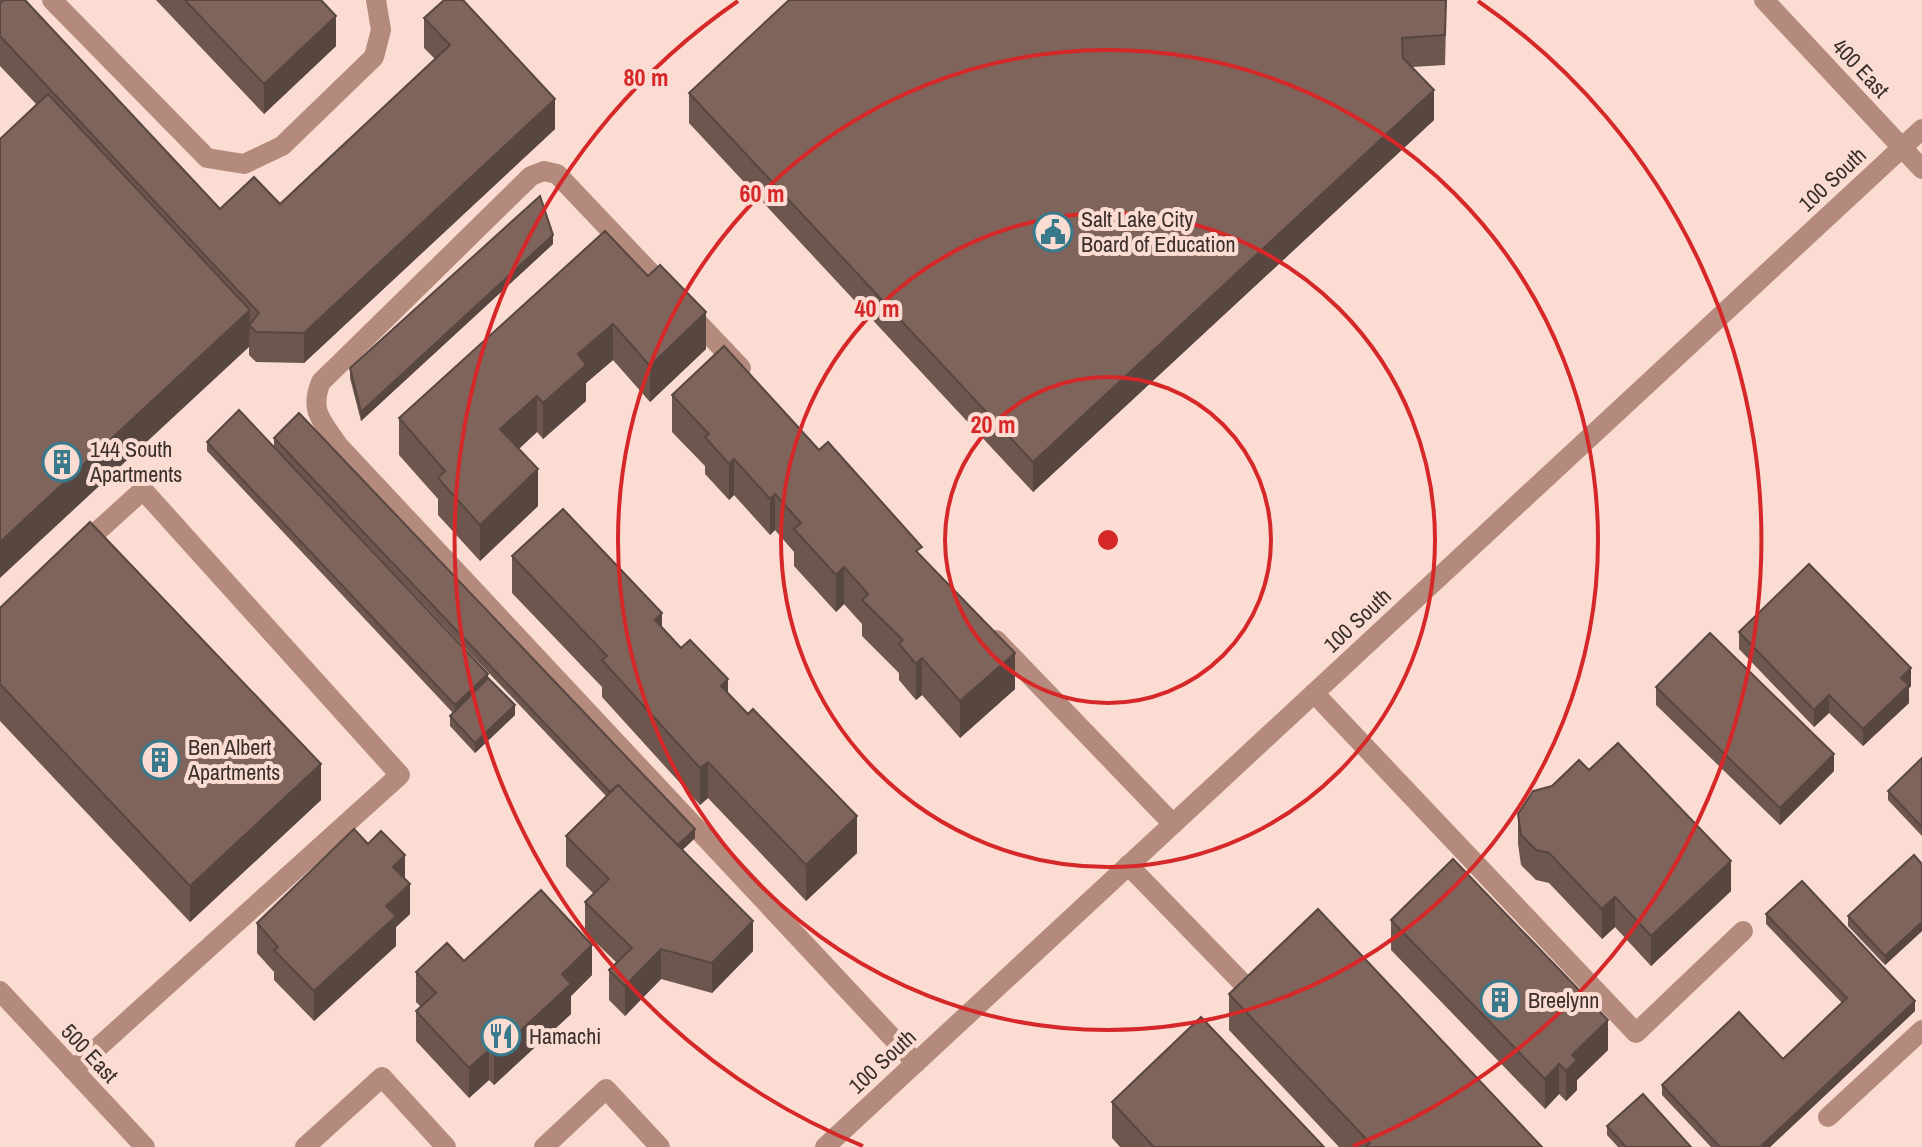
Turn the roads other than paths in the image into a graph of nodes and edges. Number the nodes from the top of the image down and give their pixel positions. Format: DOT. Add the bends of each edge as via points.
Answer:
graph roads {
  1 [pos="52,0"];
  2 [pos="376,0"];
  3 [pos="1764,0"];
  4 [pos="1922,129"];
  5 [pos="1902,147"];
  6 [pos="1922,169"];
  7 [pos="755,383"];
  8 [pos="66,560"];
  9 [pos="988,631"];
  10 [pos="1314,693"];
  11 [pos="1173,824"];
  12 [pos="1128,865"];
  13 [pos="1743,931"];
  14 [pos="0,991"];
  15 [pos="1260,1001"];
  16 [pos="1922,1030"];
  17 [pos="916,1063"];
  18 [pos="73,1070"];
  19 [pos="1828,1117"];
  20 [pos="145,1147"];
  21 [pos="305,1147"];
  22 [pos="446,1147"];
  23 [pos="544,1147"];
  24 [pos="660,1147"];
  25 [pos="825,1147"];
  1 -- 2 [label="street" via="207,158 244,164 282,146 374,57 381,30"];
  3 -- 5 [label="street, 400 East"];
  4 -- 5 [label="street, 100 South"];
  5 -- 6 [label="street, 400 East"];
  5 -- 10 [label="street, 100 South"];
  7 -- 17 [label="street" via="557,174 544,171 531,176 321,382 314,398 338,445"];
  8 -- 18 [label="street" via="143,490 400,775"];
  9 -- 11 [label="street"];
  10 -- 11 [label="street, 100 South"];
  10 -- 13 [label="street" via="1636,1033"];
  11 -- 12 [label="street, 100 South"];
  12 -- 15 [label="street"];
  12 -- 17 [label="street, 100 South"];
  14 -- 18 [label="street, 500 East"];
  16 -- 19 [label="street"];
  17 -- 25 [label="street, 100 South"];
  18 -- 20 [label="street, 500 East"];
  21 -- 22 [label="street" via="382,1077"];
  23 -- 24 [label="street" via="606,1089"];
}
